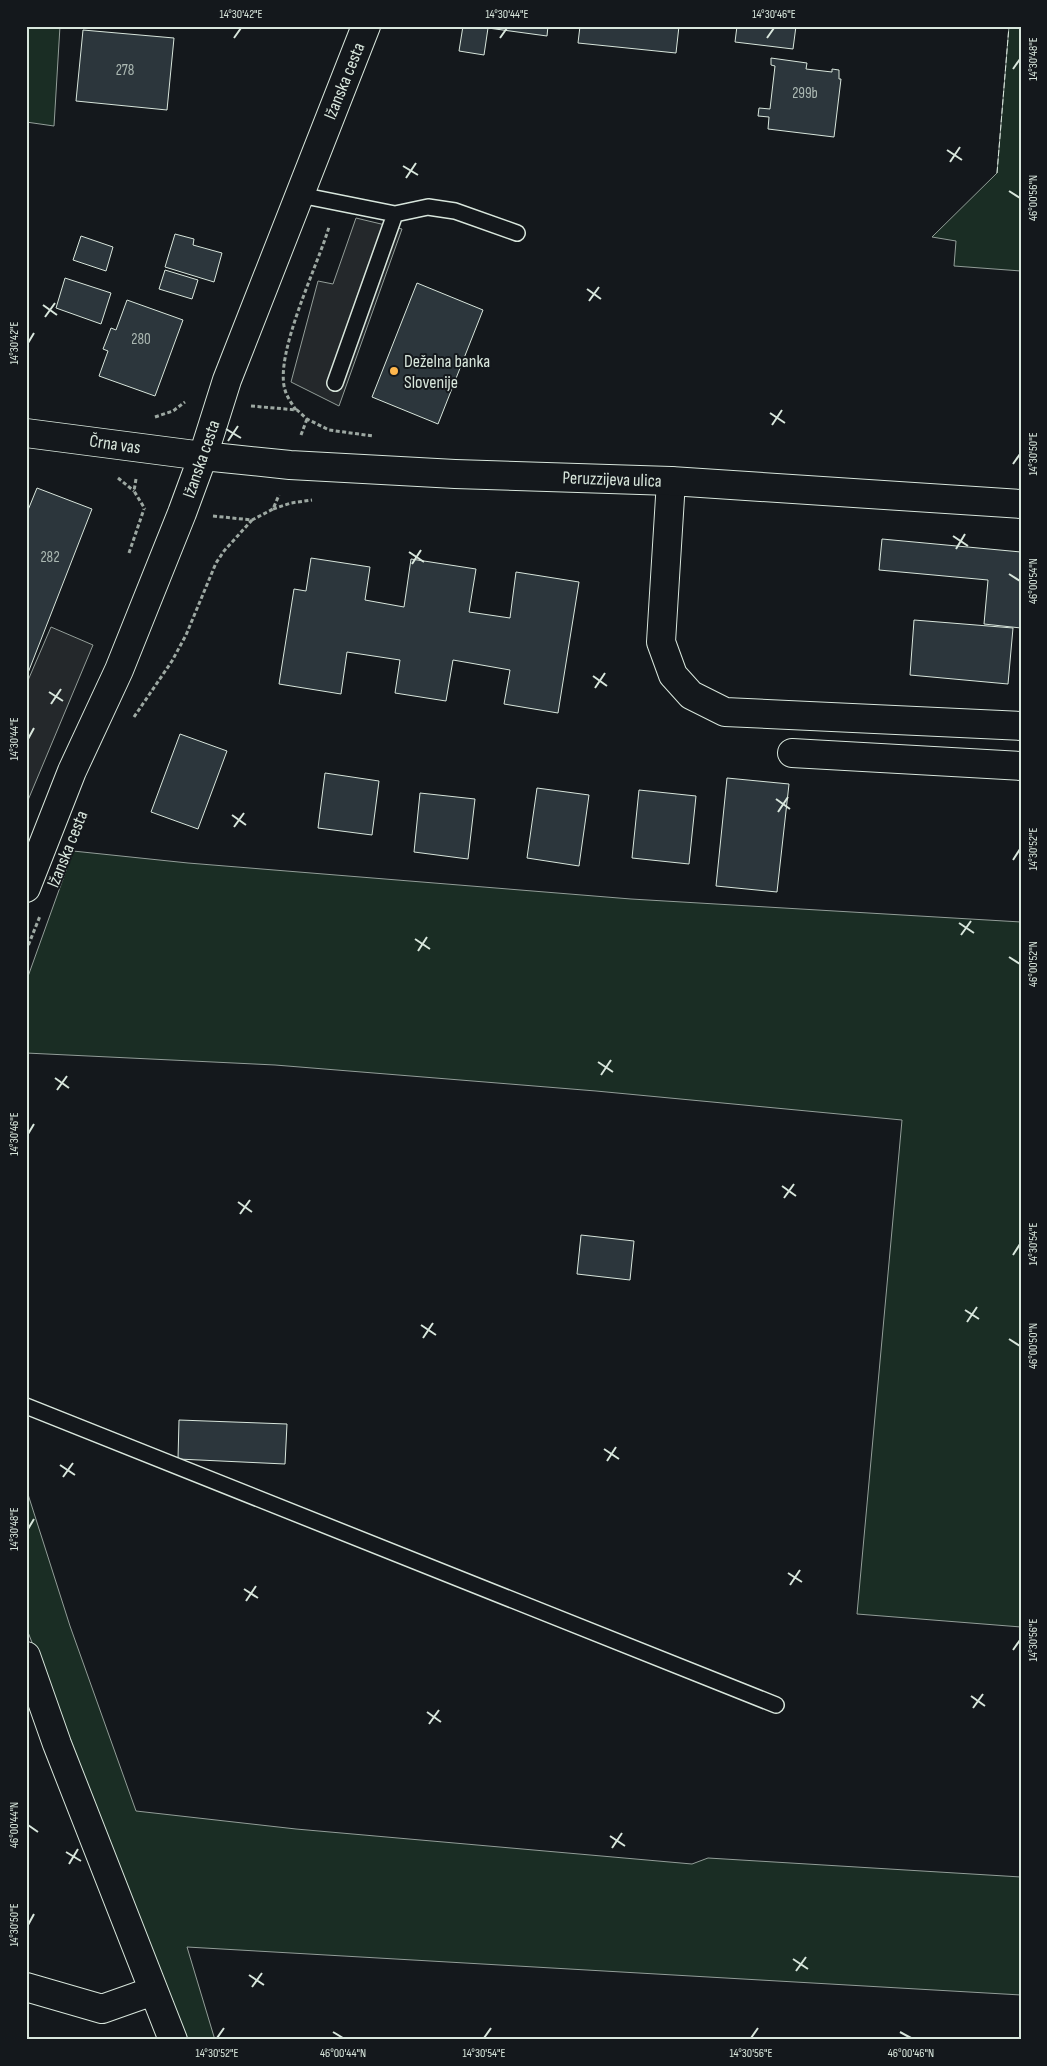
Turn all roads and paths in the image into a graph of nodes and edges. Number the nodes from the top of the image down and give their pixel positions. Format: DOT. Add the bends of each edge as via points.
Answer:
graph roads {
  1 [pos="366,26"];
  2 [pos="300,195"];
  3 [pos="395,214"];
  4 [pos="517,233"];
  5 [pos="334,383"];
  6 [pos="188,400"];
  7 [pos="280,410"];
  8 [pos="152,418"];
  9 [pos="302,432"];
  10 [pos="26,433"];
  11 [pos="203,456"];
  12 [pos="136,480"];
  13 [pos="671,481"];
  14 [pos="279,494"];
  15 [pos="1021,504"];
  16 [pos="153,510"];
  17 [pos="231,518"];
  18 [pos="252,520"];
  19 [pos="133,720"];
  20 [pos="1021,726"];
  21 [pos="792,753"];
  22 [pos="1021,766"];
  23 [pos="35,898"];
  24 [pos="26,951"];
  25 [pos="26,1406"];
  26 [pos="26,1656"];
  27 [pos="776,1704"];
  28 [pos="26,1987"];
  29 [pos="154,1991"];
  30 [pos="172,2040"];
  1 -- 2 [label="street, Ižanska cesta"];
  2 -- 3 [label="lane"];
  2 -- 11 [label="street, Ižanska cesta" via="227,380"];
  3 -- 4 [label="lane" via="428,207 455,211"];
  3 -- 5 [label="lane"];
  6 -- 8 [label="path" via="173,411"];
  7 -- 9 [label="path" via="297,410 307,419"];
  10 -- 11 [label="street, Črna vas"];
  11 -- 13 [label="street, Peruzzijeva ulica" via="290,465"];
  11 -- 23 [label="street, Ižanska cesta" via="120,670 72,771"];
  12 -- 16 [label="path" via="134,491 144,509"];
  13 -- 15 [label="street, Peruzzijeva ulica"];
  13 -- 20 [label="street" via="661,642 673,675 691,695 725,712"];
  14 -- 18 [label="path" via="273,509"];
  17 -- 18 [label="path"];
  18 -- 19 [label="path" via="216,564 186,635"];
  21 -- 22 [label="street"];
  23 -- 24 [label="path, Ižanska cesta"];
  25 -- 27 [label="lane"];
  26 -- 29 [label="street"];
  28 -- 29 [label="street" via="102,2009"];
  29 -- 30 [label="street"];
}
